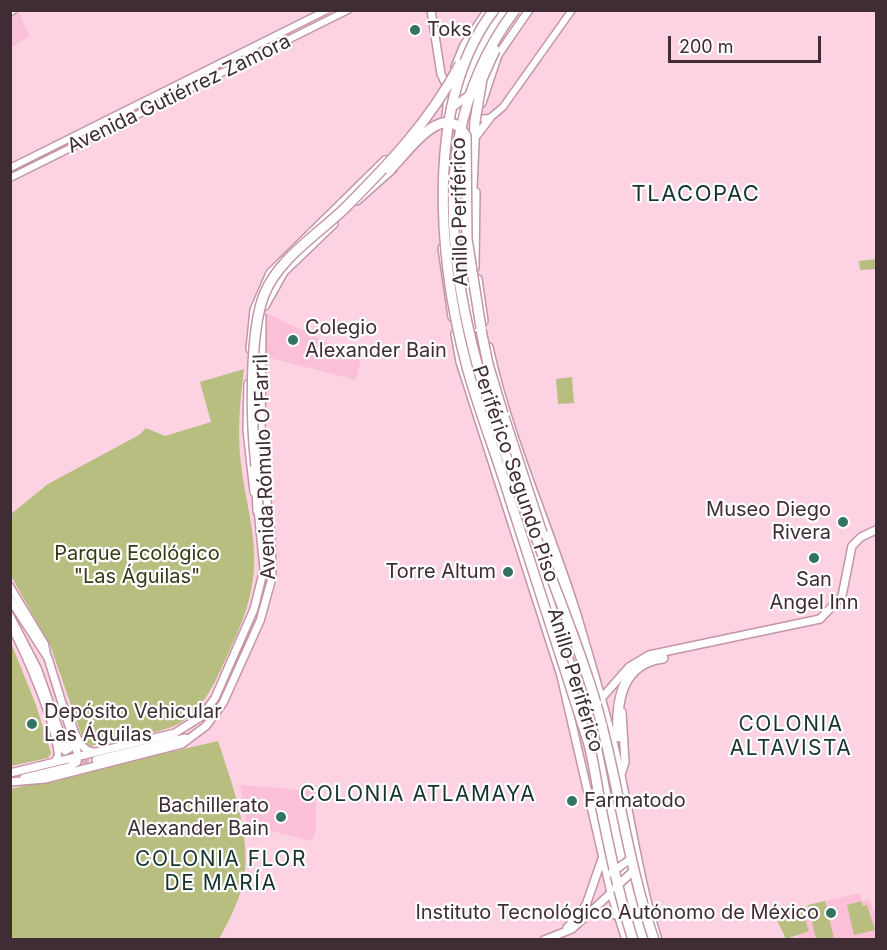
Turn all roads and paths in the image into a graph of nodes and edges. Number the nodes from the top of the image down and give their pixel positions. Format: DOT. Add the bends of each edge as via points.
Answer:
graph roads {
  1 [pos="327,10"];
  2 [pos="348,10"];
  3 [pos="431,10"];
  4 [pos="488,10"];
  5 [pos="494,10"];
  6 [pos="529,10"];
  7 [pos="574,10"];
  8 [pos="512,11"];
  9 [pos="481,28"];
  10 [pos="440,67"];
  11 [pos="453,72"];
  12 [pos="483,83"];
  13 [pos="449,88"];
  14 [pos="457,97"];
  15 [pos="446,112"];
  16 [pos="490,118"];
  17 [pos="477,119"];
  18 [pos="477,135"];
  19 [pos="10,168"];
  20 [pos="10,178"];
  21 [pos="342,210"];
  22 [pos="475,236"];
  23 [pos="467,248"];
  24 [pos="460,290"];
  25 [pos="449,306"];
  26 [pos="490,351"];
  27 [pos="483,364"];
  28 [pos="249,365"];
  29 [pos="261,365"];
  30 [pos="512,459"];
  31 [pos="526,465"];
  32 [pos="258,511"];
  33 [pos="876,530"];
  34 [pos="10,586"];
  35 [pos="10,599"];
  36 [pos="536,601"];
  37 [pos="550,618"];
  38 [pos="12,624"];
  39 [pos="575,626"];
  40 [pos="679,651"];
  41 [pos="48,658"];
  42 [pos="663,658"];
  43 [pos="618,679"];
  44 [pos="595,681"];
  45 [pos="597,696"];
  46 [pos="60,700"];
  47 [pos="574,706"];
  48 [pos="201,730"];
  49 [pos="575,730"];
  50 [pos="614,735"];
  51 [pos="70,737"];
  52 [pos="56,742"];
  53 [pos="578,743"];
  54 [pos="64,744"];
  55 [pos="99,752"];
  56 [pos="77,758"];
  57 [pos="96,760"];
  58 [pos="53,764"];
  59 [pos="10,773"];
  60 [pos="621,775"];
  61 [pos="13,782"];
  62 [pos="636,855"];
  63 [pos="602,857"];
  64 [pos="638,865"];
  65 [pos="609,875"];
  66 [pos="613,891"];
  67 [pos="592,913"];
  68 [pos="618,916"];
  69 [pos="562,933"];
  70 [pos="544,939"];
  71 [pos="626,939"];
  72 [pos="633,939"];
  73 [pos="639,939"];
  74 [pos="647,939"];
  75 [pos="654,939"];
  76 [pos="658,939"];
  1 -- 19 [label="street, Avenida Gutiérrez Zamora"];
  2 -- 20 [label="street, Avenida Gutiérrez Zamora"];
  3 -- 10 [label="main road"];
  4 -- 11 [label="main road" via="464,45"];
  5 -- 9 [label="highway, Periférico Segundo Piso, bridge"];
  6 -- 12 [label="main road"];
  7 -- 16 [label="street" via="503,107"];
  8 -- 23 [label="highway, bridge" via="482,79"];
  8 -- 24 [label="highway, Anillo Periférico" via="479,50 463,86 459,130"];
  8 -- 75 [label="highway, Periférico Segundo Piso, bridge" via="478,69 466,102 456,168 458,273 491,411 590,684"];
  9 -- 21 [label="highway, bridge" via="424,122"];
  9 -- 72 [label="highway, Periférico Segundo Piso, bridge" via="458,83 448,131 444,210 449,275 467,366 589,745 620,899"];
  10 -- 11 [label="main road"];
  10 -- 13 [label="main road"];
  11 -- 12 [label="main road, bridge"];
  11 -- 13 [label="main road"];
  12 -- 15 [label="main road, Avenida Rómulo O'Farril, bridge" via="454,111"];
  12 -- 17 [label="main road"];
  13 -- 14 [label="street"];
  13 -- 15 [label="main road"];
  13 -- 28 [label="main road, Avenida Rómulo O'Farril" via="400,145 270,273 254,310"];
  15 -- 25 [label="main road" via="439,200"];
  15 -- 29 [label="main road, Avenida Rómulo O'Farril" via="278,281 262,317"];
  16 -- 17 [label="street"];
  16 -- 18 [label="main road"];
  17 -- 18 [label="main road"];
  18 -- 22 [label="main road"];
  21 -- 23 [label="highway, bridge" via="379,181 429,128 445,123 455,125 468,141"];
  21 -- 32 [label="highway, bridge" via="285,264 264,295 258,315 253,424"];
  22 -- 23 [label="highway"];
  22 -- 26 [label="main road" via="475,265"];
  23 -- 27 [label="highway, Anillo Periférico" via="467,285"];
  23 -- 39 [label="highway, bridge" via="488,364"];
  24 -- 25 [label="highway"];
  24 -- 73 [label="highway, Anillo Periférico" via="470,357 596,745 626,898"];
  25 -- 36 [label="main road" via="460,362"];
  26 -- 27 [label="highway"];
  26 -- 31 [label="main road"];
  27 -- 30 [label="highway, Anillo Periférico"];
  28 -- 29 [label="main road" via="254,360"];
  28 -- 32 [label="main road, Avenida Rómulo O'Farril" via="248,460"];
  29 -- 48 [label="main road, Avenida Rómulo O'Farril" via="261,445 272,578 260,621 230,689 220,709"];
  30 -- 31 [label="highway"];
  30 -- 74 [label="highway, Anillo Periférico" via="604,742 632,897"];
  31 -- 44 [label="main road"];
  32 -- 55 [label="main road, Avenida Rómulo O'Farril" via="264,555 262,582 211,705 183,730"];
  33 -- 40 [label="main road" via="852,546 842,596 820,619"];
  34 -- 41 [label="street" via="45,644"];
  35 -- 41 [label="main road"];
  36 -- 37 [label="highway"];
  36 -- 47 [label="main road"];
  38 -- 52 [label="street"];
  38 -- 54 [label="main road" via="37,668"];
  40 -- 42 [label="main road"];
  40 -- 43 [label="main road" via="641,658"];
  41 -- 46 [label="main road"];
  42 -- 50 [label="highway" via="639,666 625,682"];
  42 -- 60 [label="main road" via="637,674 624,696 625,762"];
  43 -- 44 [label="main road" via="607,685"];
  43 -- 45 [label="main road"];
  44 -- 45 [label="main road"];
  45 -- 47 [label="main road, bridge"];
  45 -- 49 [label="main road, bridge"];
  45 -- 50 [label="main road"];
  46 -- 51 [label="main road"];
  46 -- 55 [label="main road" via="83,748"];
  47 -- 49 [label="main road"];
  48 -- 57 [label="main road" via="184,739"];
  48 -- 61 [label="main road, Avenida Rómulo O'Farril" via="190,740 166,750 45,779"];
  49 -- 53 [label="main road"];
  50 -- 53 [label="main road, bridge" via="598,724 585,732"];
  50 -- 60 [label="main road"];
  51 -- 52 [label="main road" via="67,750"];
  51 -- 56 [label="main road"];
  52 -- 58 [label="street" via="58,756"];
  53 -- 63 [label="main road"];
  55 -- 56 [label="main road, Avenida Rómulo O'Farril"];
  56 -- 58 [label="main road, Avenida Rómulo O'Farril"];
  56 -- 61 [label="main road" via="69,767"];
  58 -- 59 [label="main road, Avenida Rómulo O'Farril"];
  60 -- 62 [label="main road"];
  62 -- 64 [label="main road"];
  62 -- 65 [label="main road, bridge"];
  63 -- 65 [label="main road"];
  63 -- 69 [label="main road" via="586,905"];
  64 -- 66 [label="main road, bridge"];
  64 -- 76 [label="main road"];
  65 -- 66 [label="main road"];
  66 -- 67 [label="main road"];
  66 -- 68 [label="main road"];
  67 -- 68 [label="main road" via="604,911"];
  67 -- 69 [label="main road"];
  68 -- 71 [label="main road"];
  69 -- 70 [label="main road"];
}
